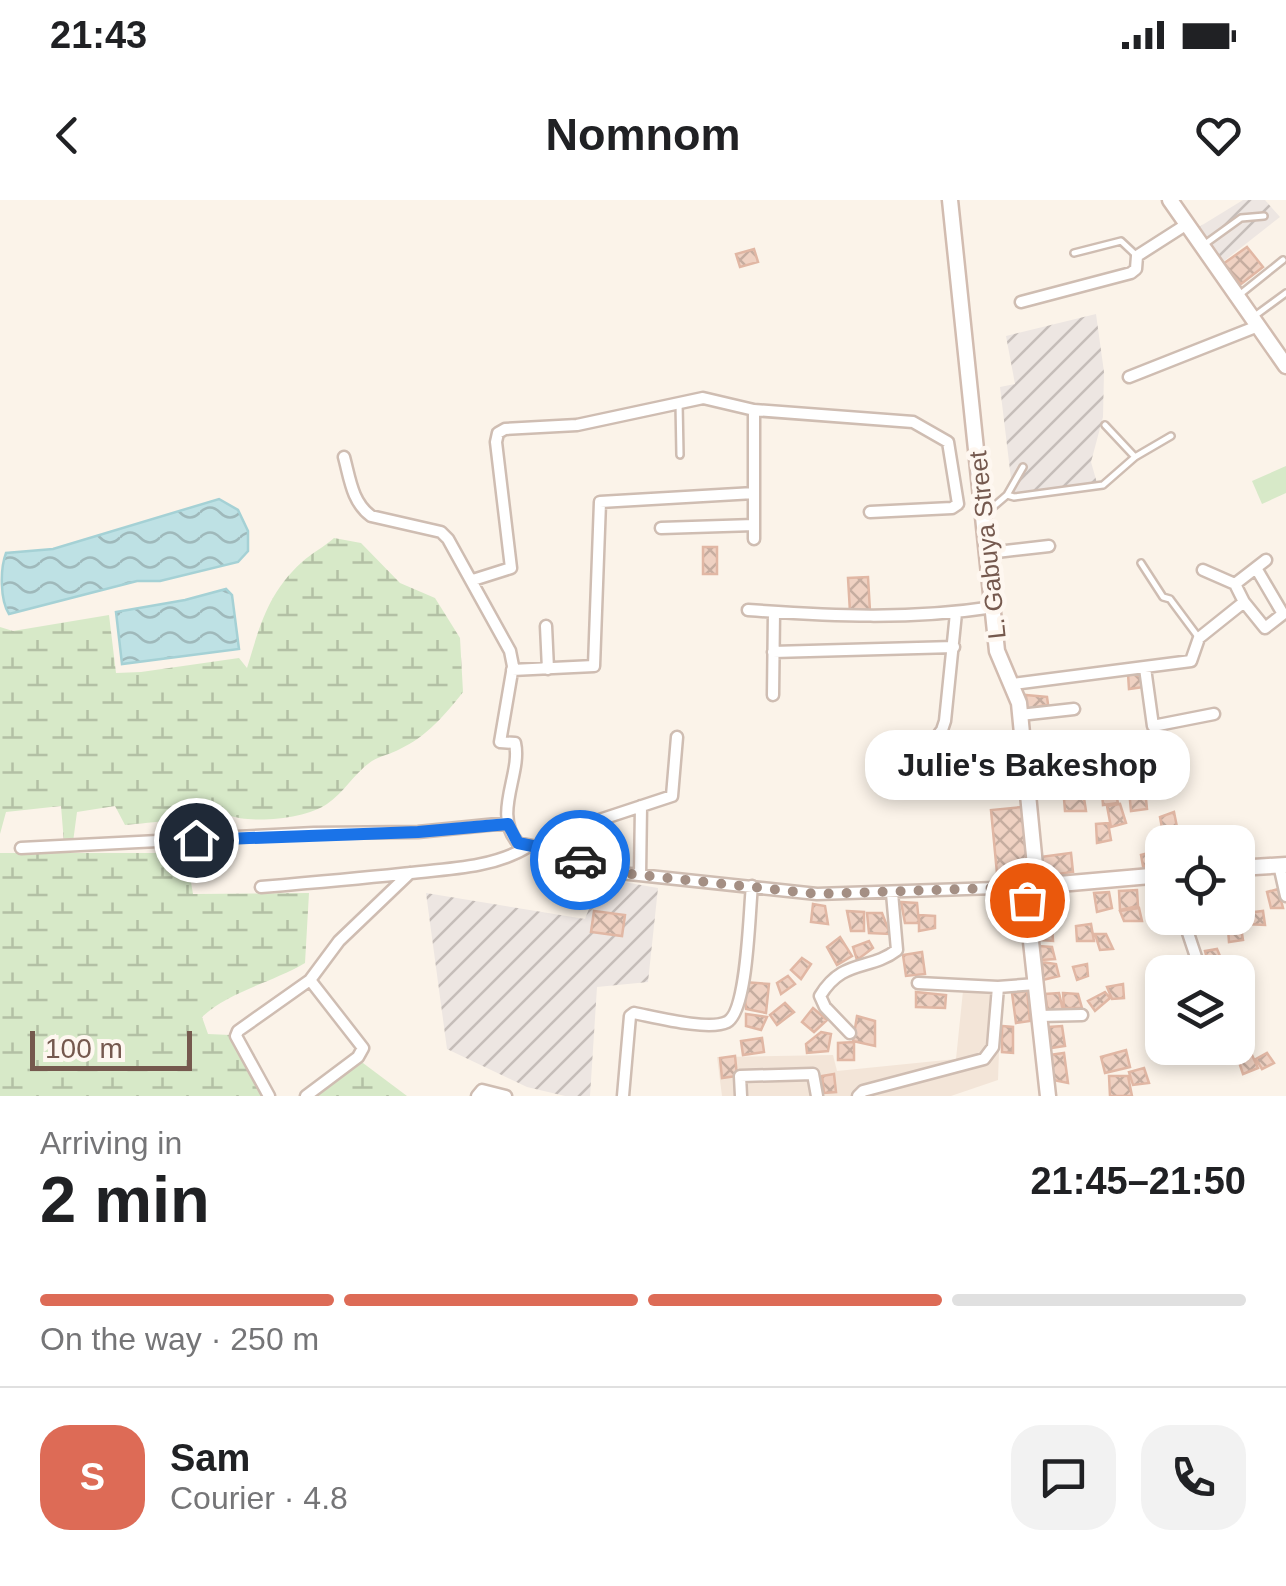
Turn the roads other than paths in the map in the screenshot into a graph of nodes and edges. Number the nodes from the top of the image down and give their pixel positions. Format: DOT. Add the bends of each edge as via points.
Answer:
graph roads {
  1 [pos="950,200"];
  2 [pos="1170,200"];
  3 [pos="1264,216"];
  4 [pos="1187,224"];
  5 [pos="1203,246"];
  6 [pos="1074,252"];
  7 [pos="1137,256"];
  8 [pos="1282,260"];
  9 [pos="1286,293"];
  10 [pos="1238,296"];
  11 [pos="1021,302"];
  12 [pos="1256,322"];
  13 [pos="1284,359"];
  14 [pos="1130,377"];
  15 [pos="679,402"];
  16 [pos="754,410"];
  17 [pos="1106,425"];
  18 [pos="1171,436"];
  19 [pos="680,455"];
  20 [pos="344,457"];
  21 [pos="1136,457"];
  22 [pos="1022,467"];
  23 [pos="980,477"];
  24 [pos="956,481"];
  25 [pos="754,493"];
  26 [pos="1008,495"];
  27 [pos="870,512"];
  28 [pos="984,515"];
  29 [pos="754,524"];
  30 [pos="661,528"];
  31 [pos="754,539"];
  32 [pos="1049,546"];
  33 [pos="988,553"];
  34 [pos="1266,560"];
  35 [pos="1141,563"];
  36 [pos="1256,568"];
  37 [pos="1203,570"];
  38 [pos="473,580"];
  39 [pos="1234,584"];
  40 [pos="1244,602"];
  41 [pos="994,608"];
  42 [pos="748,610"];
  43 [pos="774,612"];
  44 [pos="956,613"];
  45 [pos="546,626"];
  46 [pos="1199,638"];
  47 [pos="954,647"];
  48 [pos="773,652"];
  49 [pos="548,668"];
  50 [pos="1145,668"];
  51 [pos="512,670"];
  52 [pos="1013,684"];
  53 [pos="774,696"];
  54 [pos="1074,709"];
  55 [pos="1214,714"];
  56 [pos="1020,715"];
  57 [pos="677,737"];
  58 [pos="922,756"];
  59 [pos="641,806"];
  60 [pos="508,824"];
  61 [pos="586,824"];
  62 [pos="530,845"];
  63 [pos="21,848"];
  64 [pos="1282,865"];
  65 [pos="1255,867"];
  66 [pos="410,873"];
  67 [pos="640,875"];
  68 [pos="1145,877"];
  69 [pos="752,886"];
  70 [pos="261,887"];
  71 [pos="1031,887"];
  72 [pos="892,893"];
  73 [pos="1286,896"];
  74 [pos="310,980"];
  75 [pos="918,983"];
  76 [pos="1036,984"];
  77 [pos="998,987"];
  78 [pos="1082,1014"];
  79 [pos="1039,1016"];
  80 [pos="850,1033"];
  81 [pos="269,1096"];
  82 [pos="306,1096"];
  83 [pos="477,1096"];
  84 [pos="506,1096"];
  85 [pos="623,1096"];
  86 [pos="741,1096"];
  87 [pos="817,1096"];
  88 [pos="858,1096"];
  89 [pos="1048,1096"];
  1 -- 23 [label="street, L. Gabuya Street"];
  2 -- 4 [label="street"];
  3 -- 5 [label="lane" via="1236,220"];
  4 -- 5 [label="street"];
  4 -- 7 [label="street"];
  5 -- 10 [label="street"];
  6 -- 7 [label="lane" via="1120,241"];
  7 -- 11 [label="street" via="1130,273"];
  8 -- 10 [label="lane"];
  9 -- 12 [label="lane"];
  10 -- 12 [label="street"];
  12 -- 13 [label="street"];
  12 -- 14 [label="street"];
  15 -- 16 [label="street" via="716,400"];
  15 -- 19 [label="lane"];
  15 -- 38 [label="street" via="577,425 498,433 512,563 505,572"];
  16 -- 24 [label="street" via="913,422 948,442"];
  16 -- 25 [label="street"];
  17 -- 21 [label="lane"];
  18 -- 21 [label="lane"];
  20 -- 38 [label="street" via="362,510 440,532"];
  21 -- 26 [label="lane" via="1102,485"];
  22 -- 26 [label="lane"];
  23 -- 24 [label="street"];
  23 -- 28 [label="street, L. Gabuya Street"];
  24 -- 27 [label="street" via="955,507"];
  25 -- 29 [label="street"];
  25 -- 49 [label="street" via="599,503 594,666"];
  26 -- 28 [label="lane"];
  28 -- 33 [label="street, L. Gabuya Street"];
  29 -- 30 [label="street"];
  29 -- 31 [label="street"];
  32 -- 33 [label="street"];
  33 -- 41 [label="street, L. Gabuya Street"];
  34 -- 36 [label="street"];
  35 -- 46 [label="lane"];
  36 -- 39 [label="street"];
  36 -- 40 [label="street" via="1284,614 1264,628"];
  37 -- 39 [label="street"];
  38 -- 51 [label="street" via="510,651"];
  39 -- 40 [label="street"];
  40 -- 46 [label="street"];
  41 -- 44 [label="street"];
  41 -- 52 [label="street, L. Gabuya Street" via="988,628"];
  42 -- 43 [label="street"];
  43 -- 44 [label="street"];
  43 -- 48 [label="street"];
  44 -- 47 [label="street"];
  45 -- 49 [label="street"];
  46 -- 50 [label="street" via="1191,661"];
  47 -- 48 [label="street"];
  47 -- 58 [label="street" via="945,722"];
  48 -- 53 [label="street"];
  49 -- 51 [label="street"];
  50 -- 52 [label="street"];
  50 -- 55 [label="street" via="1153,726"];
  51 -- 60 [label="street" via="500,742 517,746"];
  52 -- 56 [label="street, L. Gabuya Street"];
  54 -- 56 [label="street"];
  56 -- 71 [label="street, L. Gabuya Street"];
  57 -- 59 [label="street" via="672,796"];
  59 -- 61 [label="street"];
  59 -- 67 [label="street"];
  60 -- 62 [label="street" via="514,840"];
  60 -- 63 [label="street"];
  62 -- 66 [label="street" via="490,862"];
  62 -- 67 [label="street"];
  64 -- 65 [label="street"];
  64 -- 73 [label="street"];
  66 -- 70 [label="street"];
  66 -- 74 [label="street" via="339,940"];
  67 -- 69 [label="street"];
  68 -- 71 [label="street"];
  69 -- 72 [label="street"];
  69 -- 85 [label="street" via="734,1016 724,1024 630,1016"];
  71 -- 72 [label="street"];
  71 -- 76 [label="street, L. Gabuya Street"];
  72 -- 80 [label="street" via="897,950 848,968 820,996"];
  74 -- 81 [label="street" via="236,1036"];
  74 -- 82 [label="street" via="363,1048"];
  75 -- 77 [label="street"];
  76 -- 77 [label="street"];
  76 -- 79 [label="street, L. Gabuya Street"];
  77 -- 88 [label="street" via="993,1047 984,1059"];
  78 -- 79 [label="street"];
  79 -- 89 [label="street, L. Gabuya Street"];
  83 -- 84 [label="street" via="482,1090"];
  86 -- 87 [label="street" via="740,1076 812,1074"];
}
